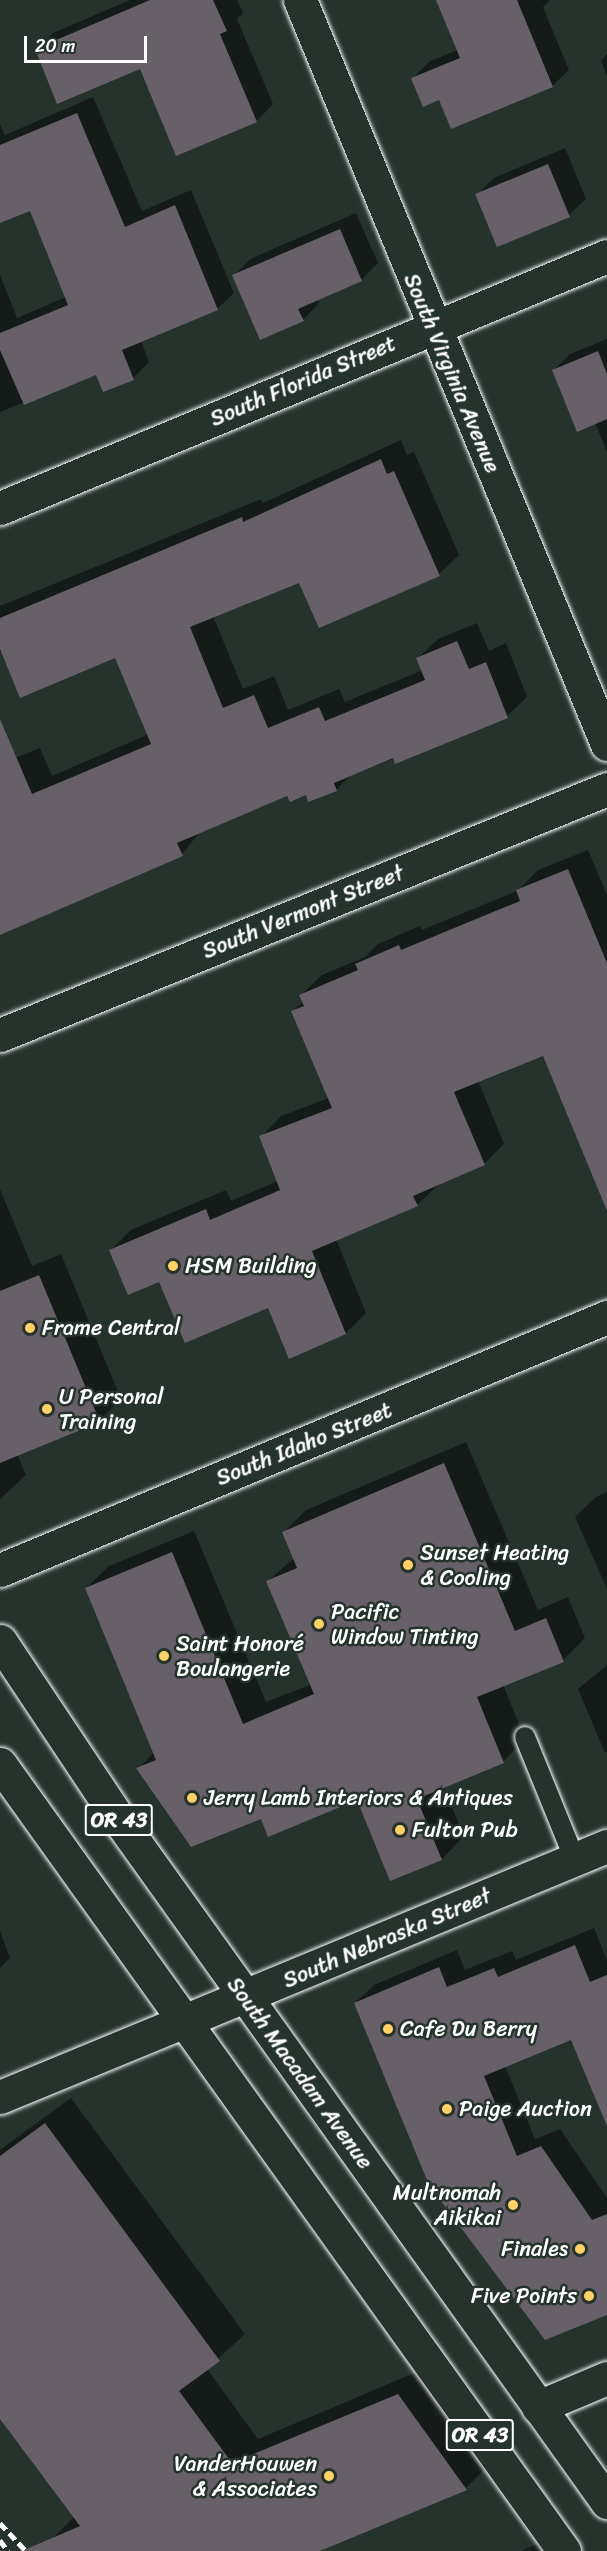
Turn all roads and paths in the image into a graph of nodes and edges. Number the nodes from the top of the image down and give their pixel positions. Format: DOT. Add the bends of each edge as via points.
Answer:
graph roads {
  1 [pos="300,0"];
  2 [pos="607,256"];
  3 [pos="433,327"];
  4 [pos="0,508"];
  5 [pos="607,744"];
  6 [pos="607,789"];
  7 [pos="0,1035"];
  8 [pos="607,1317"];
  9 [pos="0,1570"];
  10 [pos="0,1641"];
  11 [pos="525,1737"];
  12 [pos="0,1764"];
  13 [pos="607,1846"];
  14 [pos="575,1860"];
  15 [pos="245,1996"];
  16 [pos="184,2021"];
  17 [pos="0,2097"];
  18 [pos="607,2378"];
  19 [pos="538,2407"];
  20 [pos="607,2502"];
  21 [pos="564,2551"];
  1 -- 3 [label="street, South Virginia Avenue"];
  2 -- 3 [label="street, South Florida Street"];
  3 -- 4 [label="street, South Florida Street"];
  3 -- 5 [label="street, South Virginia Avenue"];
  6 -- 7 [label="street, South Vermont Street"];
  8 -- 9 [label="street, South Idaho Street"];
  10 -- 15 [label="street, South Macadam Avenue / OR 43" via="122,1824"];
  11 -- 14 [label="lane"];
  12 -- 16 [label="street, OR 43"];
  13 -- 14 [label="street, South Nebraska Street"];
  14 -- 15 [label="street, South Nebraska Street"];
  15 -- 16 [label="street, South Nebraska Street"];
  15 -- 19 [label="street, South Macadam Avenue / OR 43"];
  16 -- 17 [label="street, South Nebraska Street"];
  16 -- 21 [label="street, OR 43"];
  18 -- 19 [label="street"];
  19 -- 20 [label="street, South Macadam Avenue / OR 43"];
}
